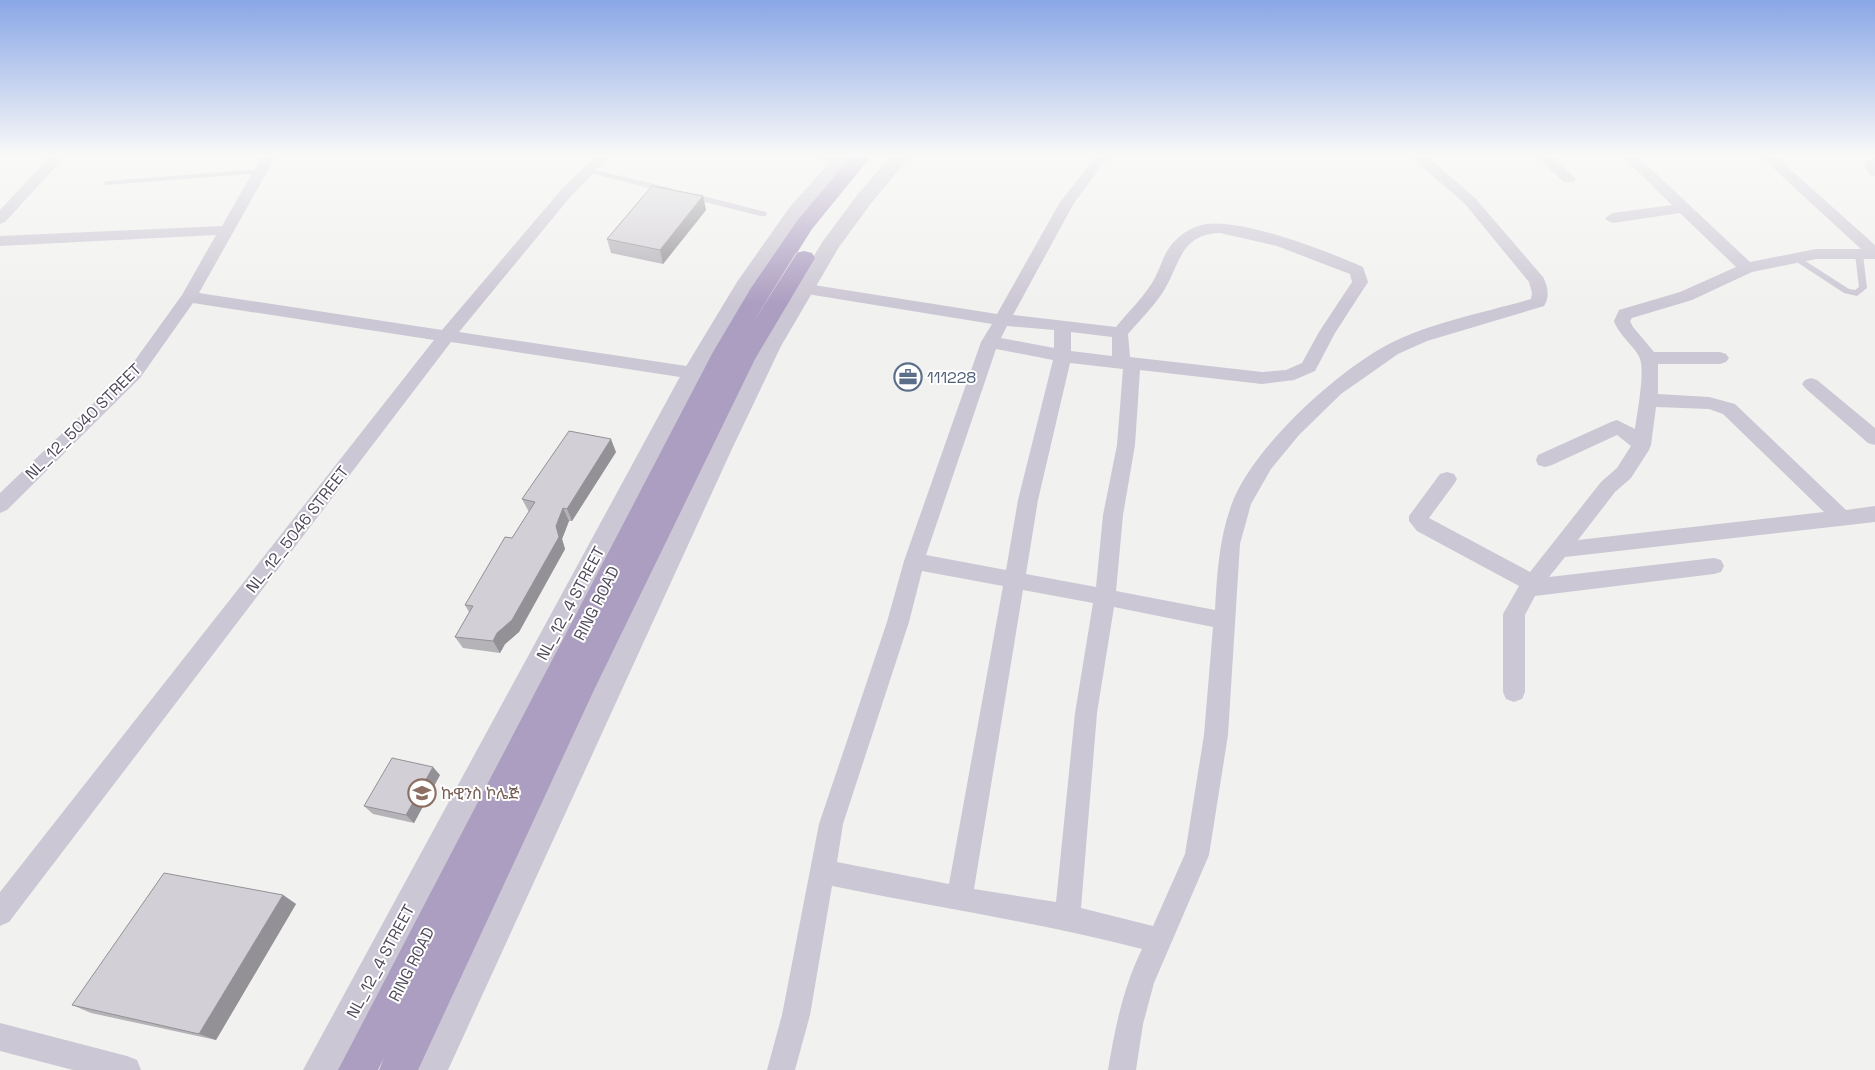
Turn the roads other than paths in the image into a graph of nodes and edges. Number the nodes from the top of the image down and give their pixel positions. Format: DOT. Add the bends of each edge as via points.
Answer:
graph roads {
  1 [pos="14,204"];
  2 [pos="242,204"];
  3 [pos="557,204"];
  4 [pos="724,204"];
  5 [pos="804,204"];
  6 [pos="818,204"];
  7 [pos="844,204"];
  8 [pos="861,204"];
  9 [pos="1066,204"];
  10 [pos="1471,204"];
  11 [pos="1681,204"];
  12 [pos="1817,204"];
  13 [pos="1685,208"];
  14 [pos="763,214"];
  15 [pos="1613,218"];
  16 [pos="0,220"];
  17 [pos="227,230"];
  18 [pos="0,241"];
  19 [pos="1870,254"];
  20 [pos="1793,256"];
  21 [pos="1747,268"];
  22 [pos="801,288"];
  23 [pos="189,297"];
  24 [pos="1002,320"];
  25 [pos="1062,325"];
  26 [pos="1120,333"];
  27 [pos="448,334"];
  28 [pos="990,342"];
  29 [pos="1063,356"];
  30 [pos="1649,358"];
  31 [pos="1720,358"];
  32 [pos="1126,362"];
  33 [pos="693,373"];
  34 [pos="1811,384"];
  35 [pos="1648,400"];
  36 [pos="1875,438"];
  37 [pos="1642,445"];
  38 [pos="1545,460"];
  39 [pos="1447,479"];
  40 [pos="0,505"];
  41 [pos="1875,514"];
  42 [pos="1841,517"];
  43 [pos="1558,550"];
  44 [pos="914,561"];
  45 [pos="1714,566"];
  46 [pos="1013,579"];
  47 [pos="1531,585"];
  48 [pos="1105,597"];
  49 [pos="1226,621"];
  50 [pos="1514,692"];
  51 [pos="822,871"];
  52 [pos="959,899"];
  53 [pos="0,913"];
  54 [pos="1067,917"];
  55 [pos="1160,941"];
  56 [pos="0,1037"];
  57 [pos="127,1070"];
  58 [pos="321,1070"];
  59 [pos="357,1070"];
  60 [pos="398,1070"];
  61 [pos="429,1070"];
  62 [pos="781,1070"];
  63 [pos="1122,1070"];
  1 -- 16 [label="street"];
  2 -- 17 [label="street, NL_12_5040 STREET"];
  3 -- 27 [label="street, NL_12_5046 STREET"];
  4 -- 14 [label="lane"];
  5 -- 33 [label="street, NL_12_4 STREET" via="748,282"];
  6 -- 59 [label="highway, RING ROAD" via="762,288 725,352"];
  7 -- 60 [label="highway, RING ROAD" via="816,240 743,359 581,684"];
  8 -- 22 [label="street"];
  9 -- 24 [label="street"];
  10 -- 49 [label="street" via="1537,281 1538,302 1421,337 1392,350 1335,390 1292,430 1264,464 1236,519 1230,544"];
  11 -- 13 [label="street"];
  12 -- 19 [label="street"];
  13 -- 15 [label="street"];
  13 -- 21 [label="street"];
  17 -- 18 [label="street"];
  17 -- 23 [label="street, NL_12_5040 STREET"];
  19 -- 20 [label="street"];
  19 -- 20 [label="lane" via="1863,288 1857,293 1847,291"];
  20 -- 21 [label="street"];
  21 -- 30 [label="street" via="1686,296 1625,314 1622,321 1625,329"];
  22 -- 24 [label="street"];
  22 -- 61 [label="street" via="739,408"];
  23 -- 27 [label="street"];
  23 -- 40 [label="street, NL_12_5040 STREET" via="134,374"];
  24 -- 25 [label="street"];
  24 -- 28 [label="street"];
  25 -- 26 [label="street"];
  25 -- 29 [label="street"];
  26 -- 32 [label="street"];
  26 -- 32 [label="street" via="1158,287 1169,259 1180,244 1204,229 1240,232 1336,260 1357,271 1360,282 1327,332 1309,367 1300,372 1262,378"];
  27 -- 33 [label="street"];
  27 -- 53 [label="street, NL_12_5046 STREET"];
  28 -- 29 [label="street"];
  28 -- 44 [label="street"];
  29 -- 32 [label="street"];
  29 -- 46 [label="street" via="1028,500"];
  30 -- 31 [label="street"];
  30 -- 35 [label="street"];
  32 -- 48 [label="street" via="1126,446 1113,515"];
  33 -- 58 [label="street, NL_12_4 STREET"];
  34 -- 36 [label="street"];
  35 -- 37 [label="street"];
  35 -- 42 [label="street" via="1709,403 1729,409"];
  37 -- 38 [label="street" via="1617,427"];
  37 -- 43 [label="street" via="1624,473 1608,487"];
  39 -- 47 [label="street" via="1419,521"];
  41 -- 42 [label="street"];
  42 -- 43 [label="street"];
  43 -- 47 [label="street"];
  44 -- 46 [label="street"];
  44 -- 51 [label="street" via="898,622 831,824"];
  45 -- 47 [label="street"];
  46 -- 48 [label="street"];
  46 -- 52 [label="street"];
  47 -- 50 [label="street" via="1514,614"];
  48 -- 49 [label="street"];
  48 -- 54 [label="street" via="1086,713"];
  49 -- 55 [label="street" via="1216,735 1197,855"];
  51 -- 52 [label="street"];
  51 -- 62 [label="street" via="796,1015"];
  52 -- 54 [label="street"];
  54 -- 55 [label="street"];
  55 -- 63 [label="street" via="1141,980 1129,1024"];
  56 -- 57 [label="street"];
}
